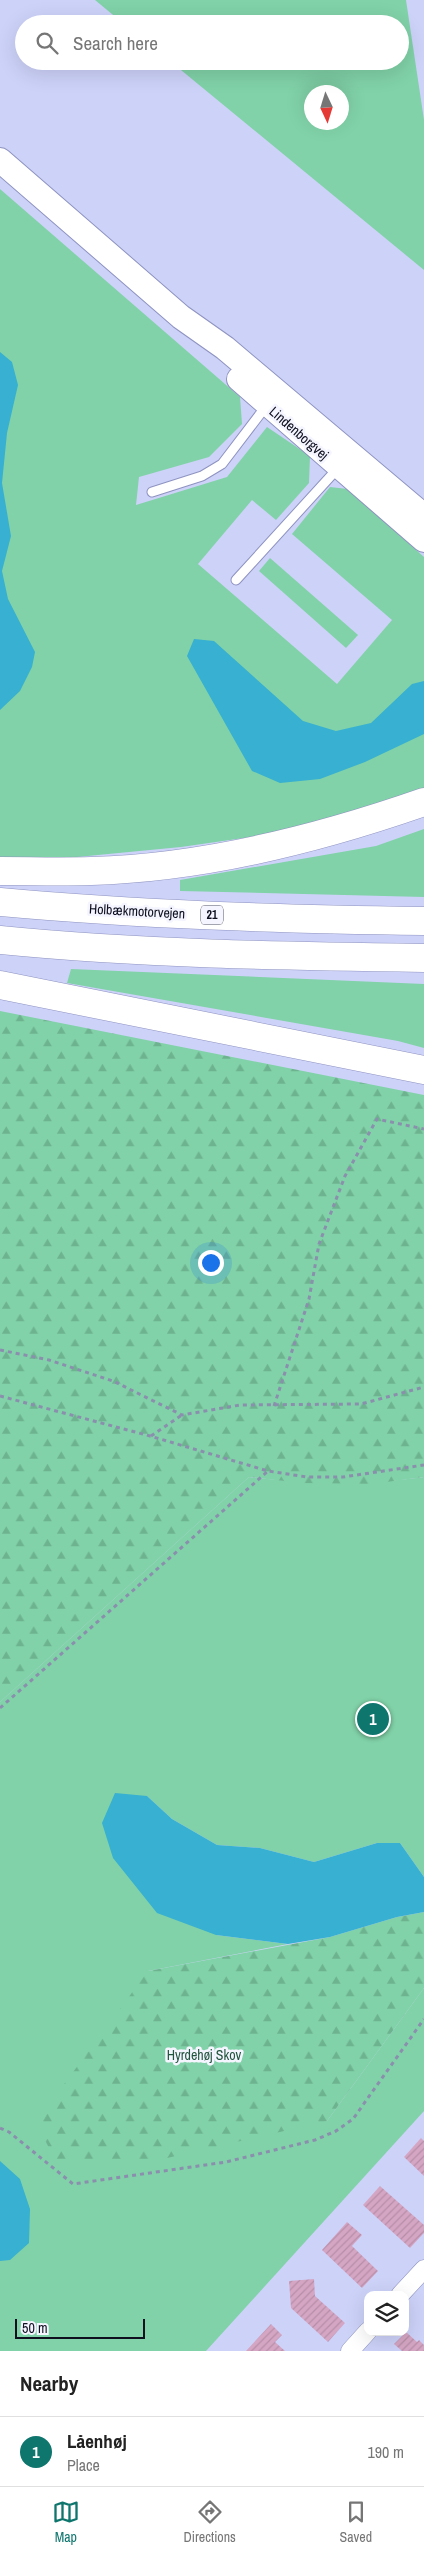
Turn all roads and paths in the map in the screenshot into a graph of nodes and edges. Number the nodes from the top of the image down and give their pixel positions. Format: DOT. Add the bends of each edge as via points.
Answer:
graph roads {
  1 [pos="0,160"];
  2 [pos="273,399"];
  3 [pos="344,460"];
  4 [pos="152,492"];
  5 [pos="424,516"];
  6 [pos="424,540"];
  7 [pos="236,580"];
  8 [pos="424,802"];
  9 [pos="0,871"];
  10 [pos="0,902"];
  11 [pos="424,921"];
  12 [pos="0,940"];
  13 [pos="424,958"];
  14 [pos="0,985"];
  15 [pos="424,1070"];
  16 [pos="424,1129"];
  17 [pos="0,1350"];
  18 [pos="424,1388"];
  19 [pos="0,1396"];
  20 [pos="274,1406"];
  21 [pos="182,1415"];
  22 [pos="150,1436"];
  23 [pos="424,1465"];
  24 [pos="268,1471"];
  25 [pos="0,1708"];
  26 [pos="424,2019"];
  27 [pos="0,2128"];
  28 [pos="424,2269"];
  29 [pos="404,2291"];
  30 [pos="364,2336"];
  31 [pos="355,2349"];
  1 -- 2 [label="main road, Lindenborgvej" via="181,317 247,388"];
  2 -- 3 [label="main road, Lindenborgvej"];
  2 -- 4 [label="lane" via="222,464 202,476"];
  3 -- 5 [label="main road, Lindenborgvej"];
  3 -- 6 [label="main road, Lindenborgvej"];
  3 -- 7 [label="lane"];
  8 -- 9 [label="highway" via="360,824 260,850 170,864 92,871"];
  10 -- 11 [label="highway, Holbækmotorvejen / 21" via="260,918"];
  12 -- 13 [label="highway" via="83,948"];
  14 -- 15 [label="highway"];
  16 -- 20 [label="path" via="376,1119 345,1176 319,1244 309,1299"];
  17 -- 21 [label="path" via="49,1360 113,1381"];
  18 -- 20 [label="path" via="361,1404"];
  19 -- 22 [label="path"];
  20 -- 21 [label="path" via="240,1405"];
  21 -- 22 [label="path"];
  22 -- 24 [label="path"];
  23 -- 24 [label="path" via="343,1477 307,1477"];
  24 -- 25 [label="path"];
  26 -- 27 [label="path" via="352,2119 336,2131 315,2140 226,2162 73,2184"];
  28 -- 29 [label="street"];
  30 -- 31 [label="street"];
}
